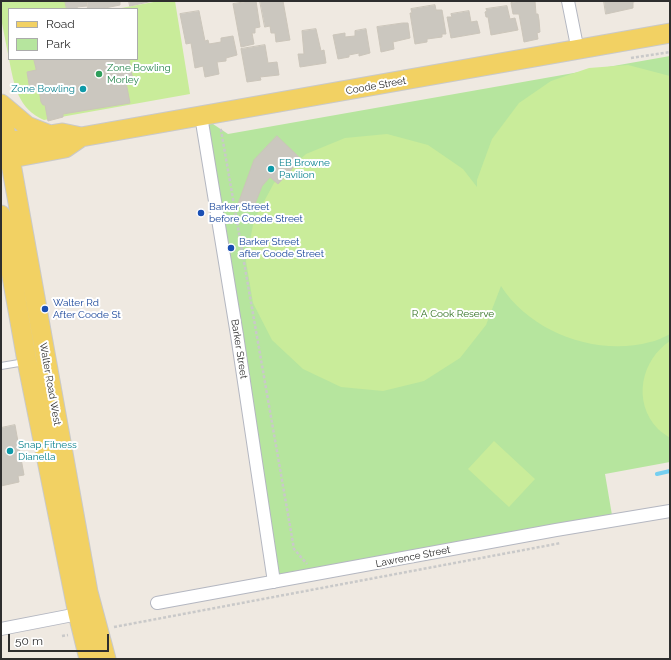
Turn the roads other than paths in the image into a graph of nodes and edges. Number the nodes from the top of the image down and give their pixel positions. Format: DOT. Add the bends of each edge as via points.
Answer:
graph roads {
  1 [pos="568,1"];
  2 [pos="670,33"];
  3 [pos="578,51"];
  4 [pos="1,104"];
  5 [pos="1,108"];
  6 [pos="201,116"];
  7 [pos="50,135"];
  8 [pos="81,137"];
  9 [pos="5,151"];
  10 [pos="1,216"];
  11 [pos="27,362"];
  12 [pos="1,366"];
  13 [pos="670,511"];
  14 [pos="274,582"];
  15 [pos="157,603"];
  16 [pos="78,614"];
  17 [pos="1,629"];
  18 [pos="91,632"];
  19 [pos="89,659"];
  20 [pos="106,659"];
  1 -- 3 [label="street"];
  2 -- 3 [label="main road, Coode Street"];
  3 -- 6 [label="main road, Coode Street"];
  4 -- 7 [label="main road" via="27,126"];
  5 -- 9 [label="main road, Walter Road West"];
  6 -- 8 [label="main road, Coode Street"];
  6 -- 14 [label="street, Barker Street" via="238,335"];
  7 -- 8 [label="main road, Coode Street" via="62,132"];
  7 -- 9 [label="main road, Coode Street"];
  8 -- 9 [label="main road, Coode Street" via="65,148"];
  9 -- 18 [label="main road, Walter Road West" via="87,585"];
  10 -- 11 [label="main road, Walter Road West"];
  11 -- 12 [label="lane"];
  11 -- 16 [label="main road, Walter Road West"];
  13 -- 14 [label="street, Lawrence Street"];
  14 -- 15 [label="street, Lawrence Street"];
  16 -- 17 [label="street"];
  16 -- 18 [label="main road, Walter Road West"];
  18 -- 19 [label="main road, Walter Road West"];
  18 -- 20 [label="main road, Walter Road West"];
}
